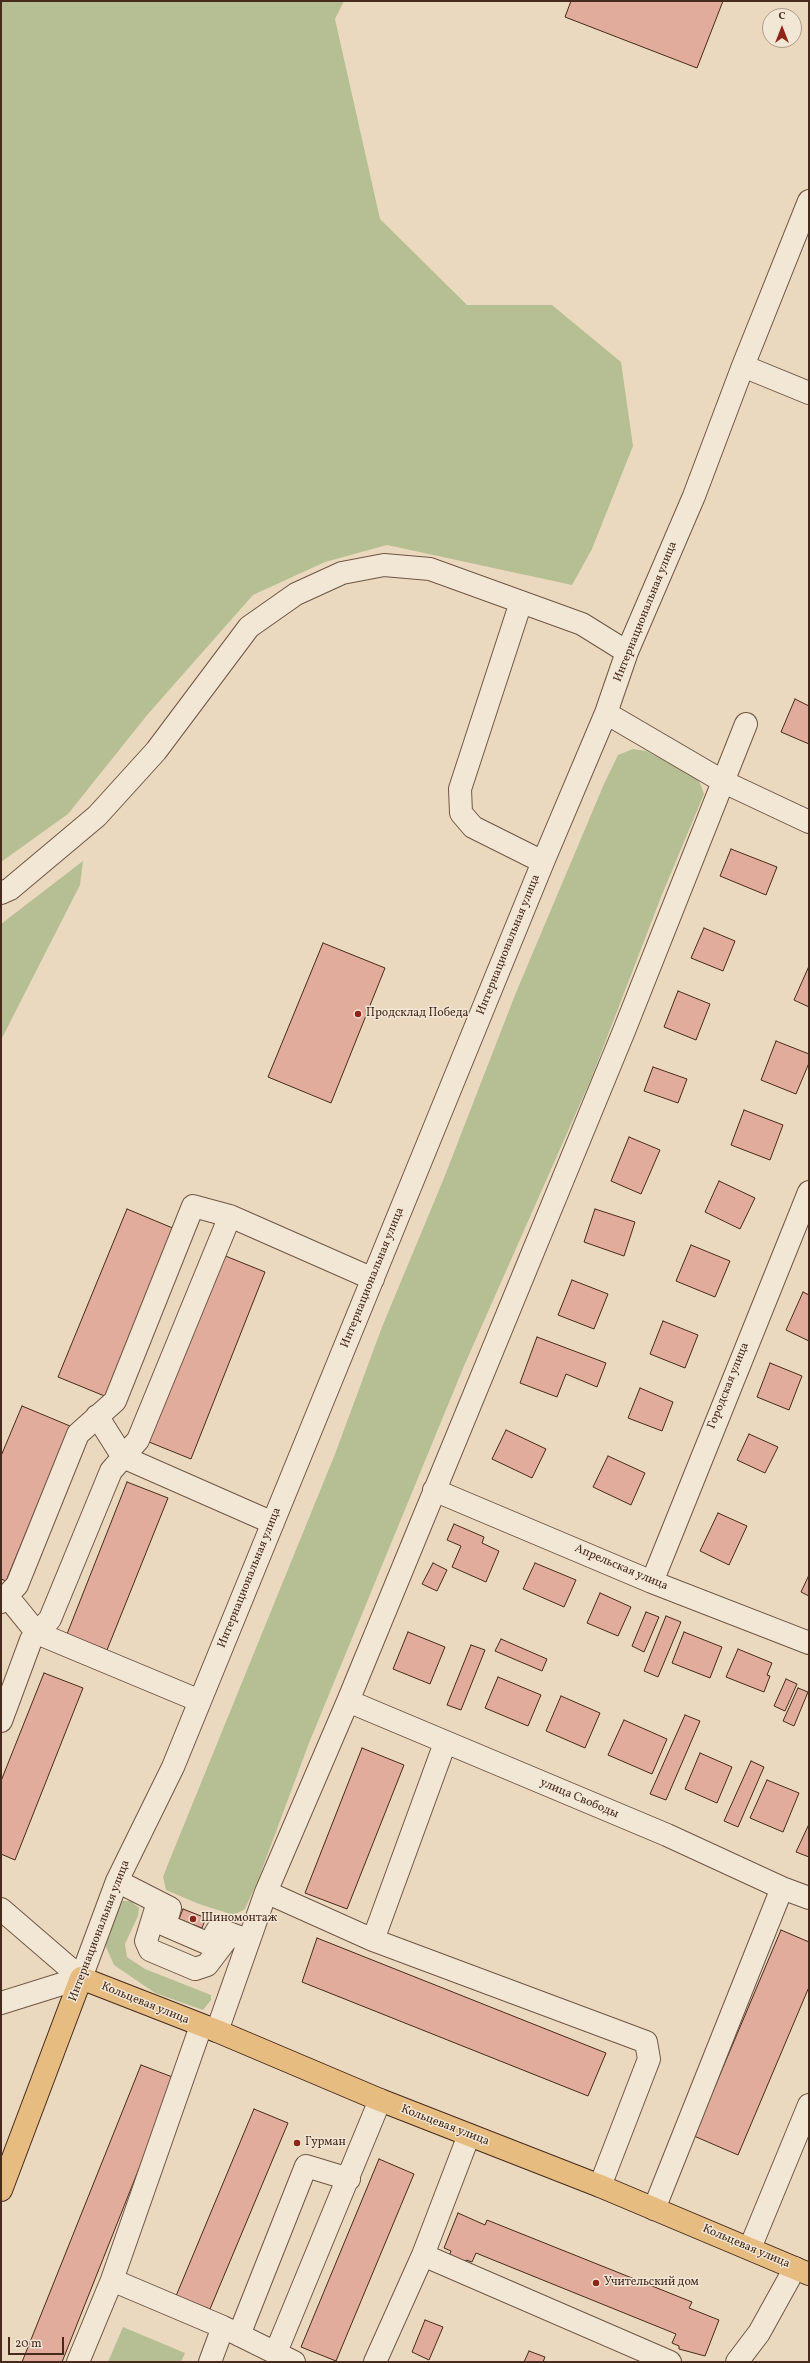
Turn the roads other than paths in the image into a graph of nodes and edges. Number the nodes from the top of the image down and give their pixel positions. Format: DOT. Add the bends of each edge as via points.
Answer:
graph roads {
  1 [pos="809,201"];
  2 [pos="743,366"];
  3 [pos="809,393"];
  4 [pos="521,602"];
  5 [pos="627,652"];
  6 [pos="606,713"];
  7 [pos="746,724"];
  8 [pos="724,782"];
  9 [pos="809,822"];
  10 [pos="543,862"];
  11 [pos="1,893"];
  12 [pos="809,1192"];
  13 [pos="230,1216"];
  14 [pos="373,1279"];
  15 [pos="97,1416"];
  16 [pos="123,1457"];
  17 [pos="434,1490"];
  18 [pos="272,1523"];
  19 [pos="652,1582"];
  20 [pos="4,1599"];
  21 [pos="37,1633"];
  22 [pos="809,1643"];
  23 [pos="200,1701"];
  24 [pos="348,1701"];
  25 [pos="1,1721"];
  26 [pos="445,1743"];
  27 [pos="117,1881"];
  28 [pos="782,1888"];
  29 [pos="266,1892"];
  30 [pos="809,1898"];
  31 [pos="158,1902"];
  32 [pos="1,1909"];
  33 [pos="239,1937"];
  34 [pos="373,1940"];
  35 [pos="81,1978"];
  36 [pos="1,2003"];
  37 [pos="209,2028"];
  38 [pos="380,2100"];
  39 [pos="809,2104"];
  40 [pos="469,2135"];
  41 [pos="349,2179"];
  42 [pos="600,2186"];
  43 [pos="1,2190"];
  44 [pos="654,2208"];
  45 [pos="750,2248"];
  46 [pos="423,2255"];
  47 [pos="802,2271"];
  48 [pos="112,2280"];
  49 [pos="231,2331"];
  50 [pos="285,2357"];
  51 [pos="78,2362"];
  52 [pos="210,2362"];
  53 [pos="375,2362"];
  54 [pos="670,2362"];
  55 [pos="737,2362"];
  1 -- 2 [label="street, Интернациональная улица"];
  2 -- 3 [label="street"];
  2 -- 5 [label="street, Интернациональная улица" via="694,496"];
  4 -- 5 [label="street" via="582,624"];
  4 -- 10 [label="street" via="460,790 461,812 473,828"];
  4 -- 11 [label="street" via="430,569 384,565 342,573 296,594 249,627 156,751 97,816"];
  5 -- 6 [label="street, Интернациональная улица"];
  6 -- 8 [label="street"];
  6 -- 10 [label="street, Интернациональная улица"];
  7 -- 8 [label="street"];
  8 -- 9 [label="street"];
  8 -- 17 [label="street"];
  10 -- 14 [label="street, Интернациональная улица"];
  12 -- 19 [label="street, Городская улица"];
  13 -- 14 [label="street"];
  13 -- 15 [label="street" via="193,1206 115,1401"];
  13 -- 16 [label="street" via="138,1440"];
  14 -- 18 [label="street, Интернациональная улица"];
  15 -- 16 [label="street"];
  15 -- 20 [label="street" via="78,1434 17,1585"];
  16 -- 18 [label="street"];
  16 -- 21 [label="street" via="111,1471 50,1619"];
  17 -- 19 [label="street, Апрельская улица"];
  17 -- 24 [label="street"];
  18 -- 23 [label="street, Интернациональная улица"];
  19 -- 22 [label="street, Апрельская улица"];
  20 -- 21 [label="street"];
  21 -- 23 [label="street"];
  21 -- 25 [label="street" via="31,1640"];
  23 -- 27 [label="street, Интернациональная улица" via="173,1767"];
  24 -- 26 [label="street, улица Свободы"];
  24 -- 29 [label="street"];
  26 -- 28 [label="street, улица Свободы" via="667,1835"];
  26 -- 34 [label="street"];
  27 -- 31 [label="street"];
  27 -- 35 [label="street, Интернациональная улица"];
  28 -- 30 [label="street, улица Свободы"];
  28 -- 44 [label="street"];
  29 -- 33 [label="street"];
  29 -- 34 [label="street"];
  31 -- 33 [label="street" via="170,1908 165,1925 210,1944 218,1929"];
  31 -- 33 [label="street" via="146,1941 150,1950 195,1969 207,1965"];
  32 -- 35 [label="street"];
  33 -- 37 [label="street"];
  34 -- 42 [label="street" via="646,2042 649,2059"];
  35 -- 36 [label="street"];
  35 -- 37 [label="main road, Кольцевая улица"];
  35 -- 43 [label="main road, Интернациональная улица"];
  37 -- 38 [label="main road, Кольцевая улица"];
  37 -- 48 [label="street"];
  38 -- 40 [label="main road, Кольцевая улица"];
  38 -- 41 [label="street"];
  39 -- 45 [label="street"];
  40 -- 42 [label="main road, Кольцевая улица"];
  40 -- 46 [label="street"];
  41 -- 49 [label="street" via="306,2166"];
  41 -- 50 [label="street"];
  42 -- 44 [label="main road, Кольцевая улица"];
  44 -- 45 [label="main road, Кольцевая улица"];
  45 -- 47 [label="main road, Кольцевая улица"];
  46 -- 53 [label="street"];
  46 -- 54 [label="street"];
  47 -- 55 [label="street"];
  48 -- 49 [label="street"];
  48 -- 51 [label="street"];
  49 -- 50 [label="street"];
  49 -- 52 [label="street"];
}
